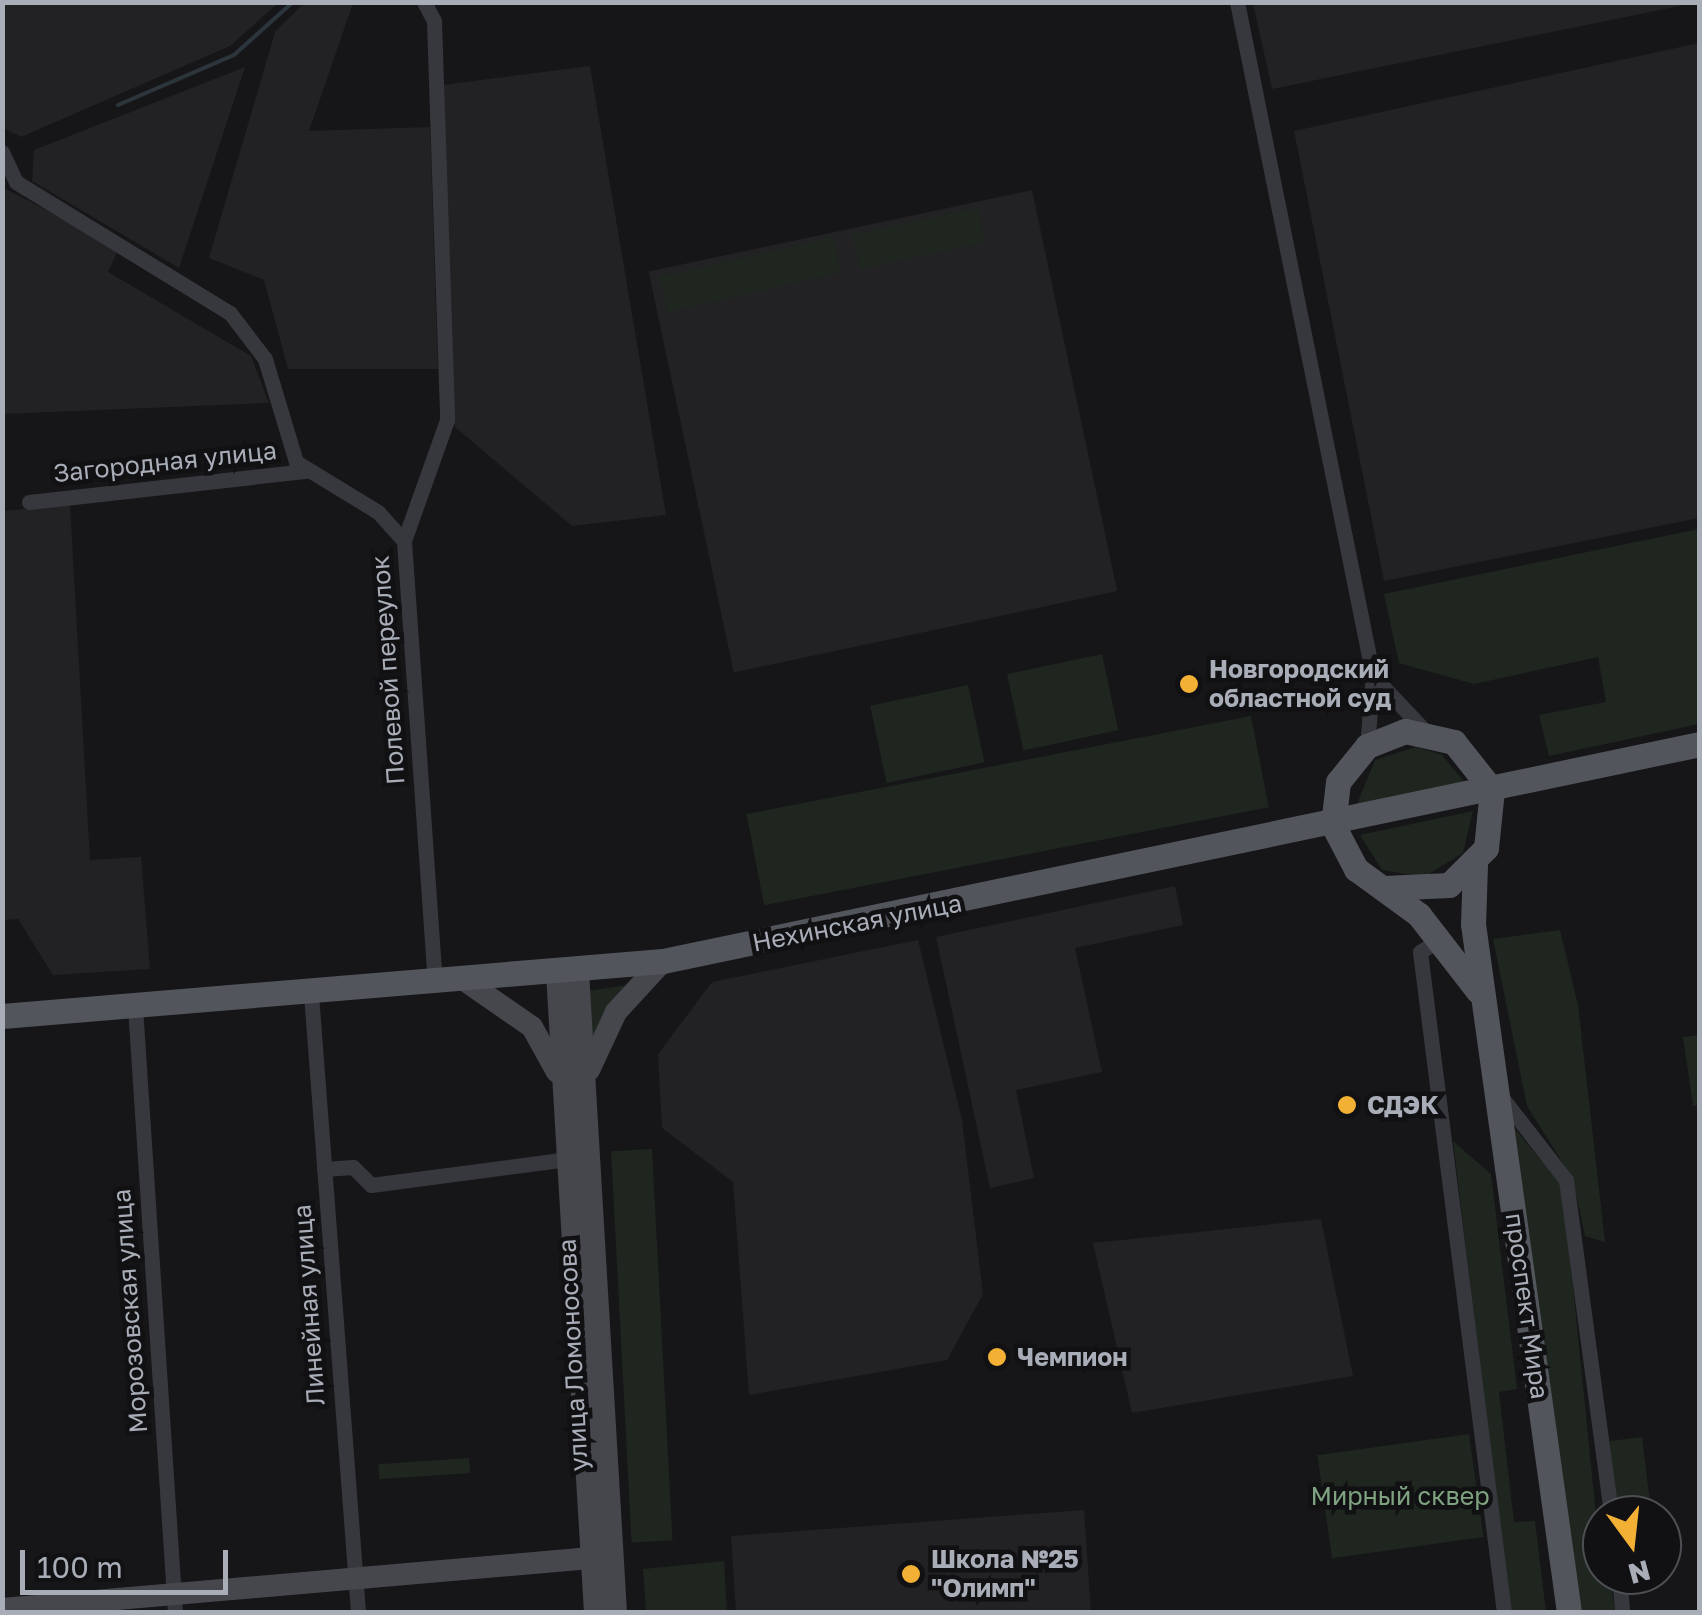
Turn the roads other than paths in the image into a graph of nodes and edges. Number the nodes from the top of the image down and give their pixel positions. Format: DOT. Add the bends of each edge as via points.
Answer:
graph roads {
  1 [pos="424,2"];
  2 [pos="1237,2"];
  3 [pos="2,152"];
  4 [pos="306,471"];
  5 [pos="29,502"];
  6 [pos="404,540"];
  7 [pos="1373,676"];
  8 [pos="1426,732"];
  9 [pos="1700,744"];
  10 [pos="1367,746"];
  11 [pos="1492,790"];
  12 [pos="1333,825"];
  13 [pos="1476,865"];
  14 [pos="1384,888"];
  15 [pos="1442,938"];
  16 [pos="663,960"];
  17 [pos="567,972"];
  18 [pos="467,982"];
  19 [pos="435,985"];
  20 [pos="311,994"];
  21 [pos="1483,999"];
  22 [pos="136,1007"];
  23 [pos="2,1016"];
  24 [pos="1497,1092"];
  25 [pos="575,1097"];
  26 [pos="568,1159"];
  27 [pos="324,1168"];
  28 [pos="589,1328"];
  29 [pos="1609,1495"];
  30 [pos="592,1558"];
  31 [pos="354,1574"];
  32 [pos="174,1604"];
  33 [pos="2,1609"];
  34 [pos="358,1612"];
  35 [pos="595,1612"];
  36 [pos="616,1612"];
  37 [pos="1504,1612"];
  38 [pos="1569,1612"];
  1 -- 6 [label="street, Полевой переулок" via="434,21 447,420"];
  2 -- 7 [label="street"];
  3 -- 4 [label="street" via="16,182 230,313 265,358 288,448"];
  4 -- 5 [label="street, Загородная улица"];
  4 -- 6 [label="street" via="365,502"];
  6 -- 19 [label="street, Полевой переулок"];
  7 -- 8 [label="street"];
  7 -- 10 [label="street"];
  8 -- 10 [label="main road"];
  8 -- 11 [label="main road" via="1467,751"];
  9 -- 11 [label="main road, Нехинская улица"];
  10 -- 12 [label="main road" via="1338,782"];
  11 -- 12 [label="main road, Нехинская улица"];
  11 -- 13 [label="main road, проспект Мира" via="1493,830"];
  12 -- 14 [label="main road, проспект Мира" via="1345,856"];
  12 -- 16 [label="main road, Нехинская улица"];
  13 -- 14 [label="main road" via="1433,891"];
  13 -- 21 [label="main road, проспект Мира"];
  14 -- 15 [label="main road, проспект Мира"];
  15 -- 21 [label="main road, проспект Мира"];
  15 -- 37 [label="street" via="1420,952"];
  16 -- 17 [label="main road, Нехинская улица"];
  16 -- 25 [label="main road, улица Ломоносова" via="602,1034"];
  17 -- 18 [label="main road, Нехинская улица"];
  17 -- 25 [label="main road, улица Ломоносова"];
  18 -- 19 [label="main road, Нехинская улица"];
  18 -- 25 [label="main road, улица Ломоносова" via="540,1037"];
  19 -- 20 [label="main road, Нехинская улица"];
  20 -- 22 [label="main road, Нехинская улица"];
  20 -- 27 [label="street, Линейная улица"];
  21 -- 24 [label="main road, проспект Мира"];
  22 -- 23 [label="main road, Нехинская улица"];
  22 -- 32 [label="street, Морозовская улица"];
  24 -- 29 [label="street" via="1566,1180"];
  24 -- 38 [label="main road, проспект Мира"];
  25 -- 26 [label="main road, улица Ломоносова"];
  25 -- 28 [label="main road, улица Ломоносова"];
  26 -- 27 [label="street" via="372,1185 353,1166"];
  26 -- 28 [label="main road, улица Ломоносова"];
  27 -- 31 [label="street, Линейная улица"];
  28 -- 30 [label="main road, улица Ломоносова"];
  28 -- 36 [label="main road, улица Ломоносова"];
  30 -- 31 [label="main road"];
  30 -- 35 [label="main road, улица Ломоносова"];
  31 -- 32 [label="main road"];
  31 -- 34 [label="street, Линейная улица"];
  32 -- 33 [label="main road"];
}
